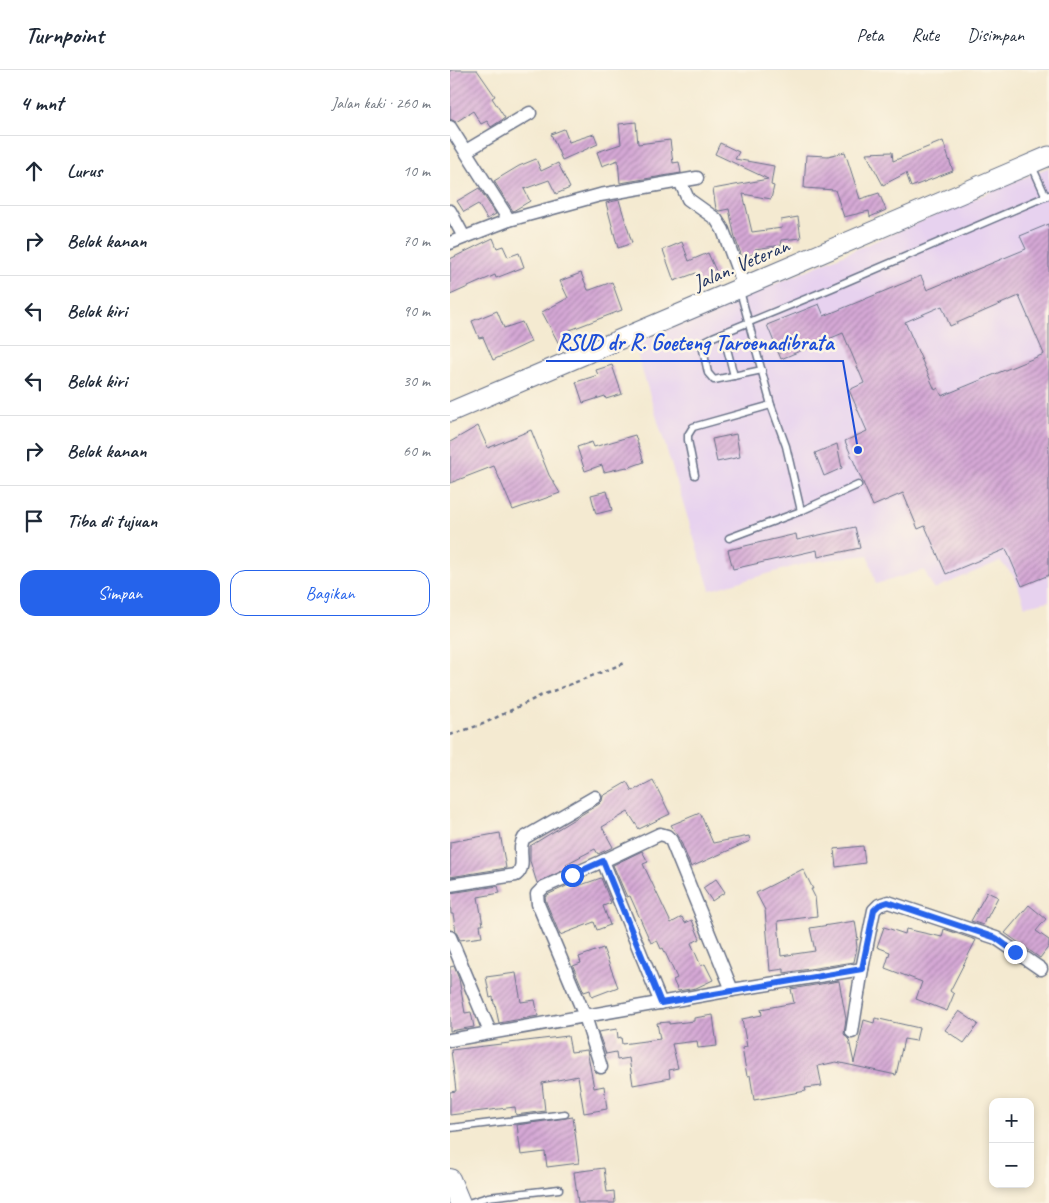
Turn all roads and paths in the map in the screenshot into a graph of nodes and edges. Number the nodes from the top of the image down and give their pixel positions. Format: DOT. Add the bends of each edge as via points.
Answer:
graph roads {
  1 [pos="530,113"];
  2 [pos="450,127"];
  3 [pos="466,151"];
  4 [pos="1049,156"];
  5 [pos="1031,164"];
  6 [pos="696,178"];
  7 [pos="680,181"];
  8 [pos="1047,196"];
  9 [pos="450,211"];
  10 [pos="509,220"];
  11 [pos="464,237"];
  12 [pos="450,243"];
  13 [pos="742,288"];
  14 [pos="749,322"];
  15 [pos="723,333"];
  16 [pos="762,370"];
  17 [pos="734,376"];
  18 [pos="771,405"];
  19 [pos="450,412"];
  20 [pos="696,475"];
  21 [pos="858,485"];
  22 [pos="801,511"];
  23 [pos="729,538"];
  24 [pos="625,663"];
  25 [pos="450,735"];
  26 [pos="594,797"];
  27 [pos="603,861"];
  28 [pos="450,884"];
  29 [pos="450,937"];
  30 [pos="862,969"];
  31 [pos="1041,969"];
  32 [pos="732,990"];
  33 [pos="661,1003"];
  34 [pos="585,1016"];
  35 [pos="490,1032"];
  36 [pos="852,1032"];
  37 [pos="450,1040"];
  38 [pos="602,1067"];
  39 [pos="565,1114"];
  40 [pos="450,1128"];
  41 [pos="450,1180"];
  42 [pos="559,1189"];
  43 [pos="460,1203"];
  44 [pos="468,1203"];
  1 -- 3 [label="street"];
  2 -- 3 [label="street"];
  3 -- 10 [label="street"];
  4 -- 5 [label="street, Jalan. Veteran"];
  5 -- 8 [label="lane"];
  5 -- 13 [label="street, Jalan. Veteran"];
  6 -- 7 [label="street"];
  7 -- 10 [label="street" via="600,195"];
  7 -- 13 [label="street" via="688,199 724,230"];
  8 -- 14 [label="lane"];
  9 -- 11 [label="street"];
  10 -- 11 [label="street"];
  11 -- 12 [label="street"];
  13 -- 14 [label="lane"];
  13 -- 19 [label="street, Jalan. Veteran"];
  14 -- 15 [label="lane"];
  14 -- 16 [label="lane"];
  15 -- 17 [label="lane"];
  15 -- 17 [label="lane" via="702,345 708,373 714,380"];
  16 -- 17 [label="lane"];
  16 -- 18 [label="lane"];
  18 -- 20 [label="lane" via="693,427 688,440"];
  18 -- 22 [label="lane" via="786,446"];
  21 -- 22 [label="lane"];
  22 -- 23 [label="lane"];
  24 -- 25 [label="path"];
  26 -- 28 [label="street" via="524,838 520,848 522,866 516,875"];
  27 -- 32 [label="street" via="656,836 668,836"];
  27 -- 33 [label="street"];
  27 -- 34 [label="street" via="544,887 537,894 538,904"];
  29 -- 35 [label="street"];
  30 -- 31 [label="street" via="874,910 888,902 996,938"];
  30 -- 32 [label="street"];
  30 -- 36 [label="street"];
  32 -- 33 [label="street"];
  33 -- 34 [label="street"];
  34 -- 35 [label="street"];
  34 -- 38 [label="street"];
  35 -- 37 [label="street"];
  39 -- 40 [label="lane"];
  41 -- 43 [label="main road"];
  42 -- 44 [label="lane" via="488,1197"];
}
